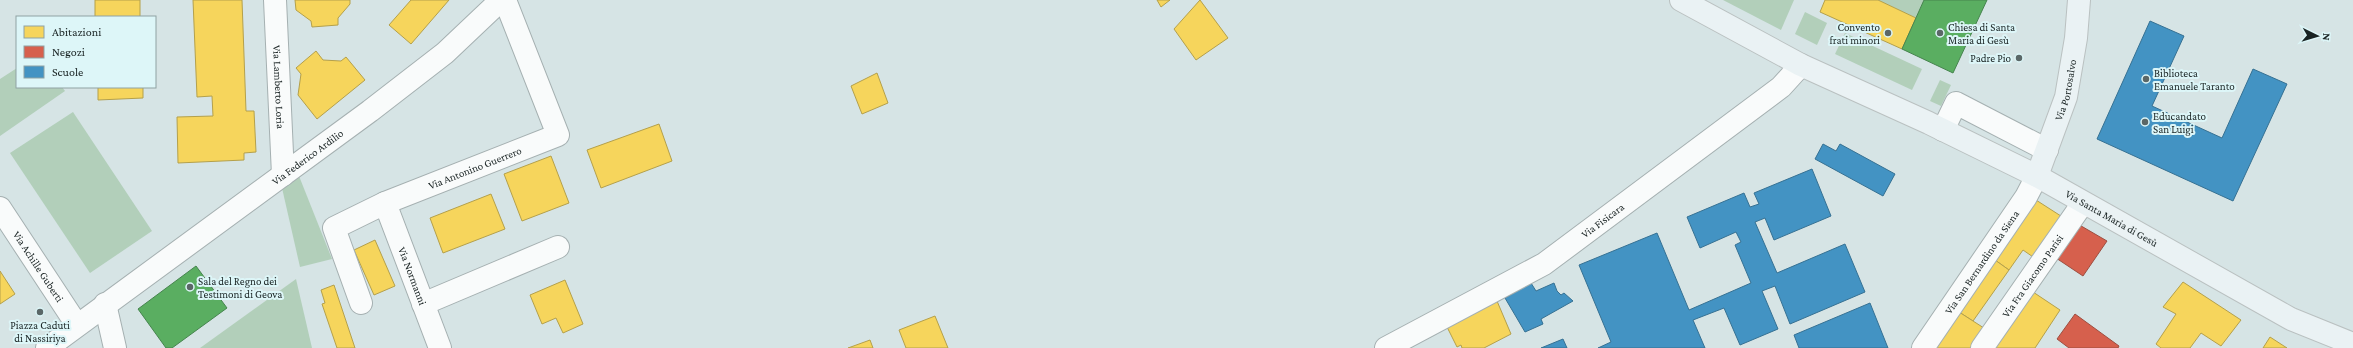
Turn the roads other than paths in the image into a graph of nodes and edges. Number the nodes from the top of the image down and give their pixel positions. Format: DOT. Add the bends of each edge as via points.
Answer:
graph roads {
  1 [pos="275,0"];
  2 [pos="501,0"];
  3 [pos="505,0"];
  4 [pos="1681,0"];
  5 [pos="1684,0"];
  6 [pos="2079,0"];
  7 [pos="1801,65"];
  8 [pos="1936,126"];
  9 [pos="2047,150"];
  10 [pos="283,174"];
  11 [pos="2037,176"];
  12 [pos="385,203"];
  13 [pos="2083,203"];
  14 [pos="0,208"];
  15 [pos="558,247"];
  16 [pos="361,303"];
  17 [pos="105,304"];
  18 [pos="423,304"];
  19 [pos="2291,319"];
  20 [pos="77,325"];
  21 [pos="2353,344"];
  22 [pos="47,348"];
  23 [pos="114,348"];
  24 [pos="440,348"];
  25 [pos="1386,348"];
  26 [pos="1923,348"];
  27 [pos="1982,348"];
  28 [pos="2327,348"];
  1 -- 10 [label="street, Via Lamberto Loria"];
  2 -- 10 [label="street, Via Federico Ardilio" via="445,53"];
  3 -- 12 [label="street, Via Antonino Guerrero" via="558,135"];
  4 -- 7 [label="main road"];
  5 -- 8 [label="main road" via="1767,32 1849,73"];
  6 -- 9 [label="main road, Via Portosalvo" via="2076,38 2066,97"];
  7 -- 8 [label="main road"];
  7 -- 25 [label="street, Via Fisicara" via="1781,87 1544,264"];
  8 -- 9 [label="street" via="1956,103"];
  8 -- 11 [label="main road, Via Santa Maria di Gesù"];
  9 -- 11 [label="main road, Via Portosalvo"];
  10 -- 17 [label="street, Via Federico Ardilio"];
  11 -- 13 [label="main road, Via Santa Maria di Gesù"];
  11 -- 26 [label="street, Via San Bernardino da Siena" via="2026,197"];
  12 -- 16 [label="street, Via Antonino Guerrero" via="334,228"];
  12 -- 18 [label="street, Via Normanni"];
  13 -- 19 [label="main road, Via Santa Maria di Gesù"];
  13 -- 27 [label="street, Via Fra Giacomo Parisi"];
  14 -- 20 [label="street, Via Achille Guberti"];
  15 -- 18 [label="street"];
  17 -- 20 [label="street, Via Federico Ardilio"];
  17 -- 23 [label="street"];
  18 -- 24 [label="street, Via Normanni"];
  19 -- 21 [label="main road"];
  19 -- 28 [label="main road"];
  20 -- 22 [label="street, Via Federico Ardilio"];
}
